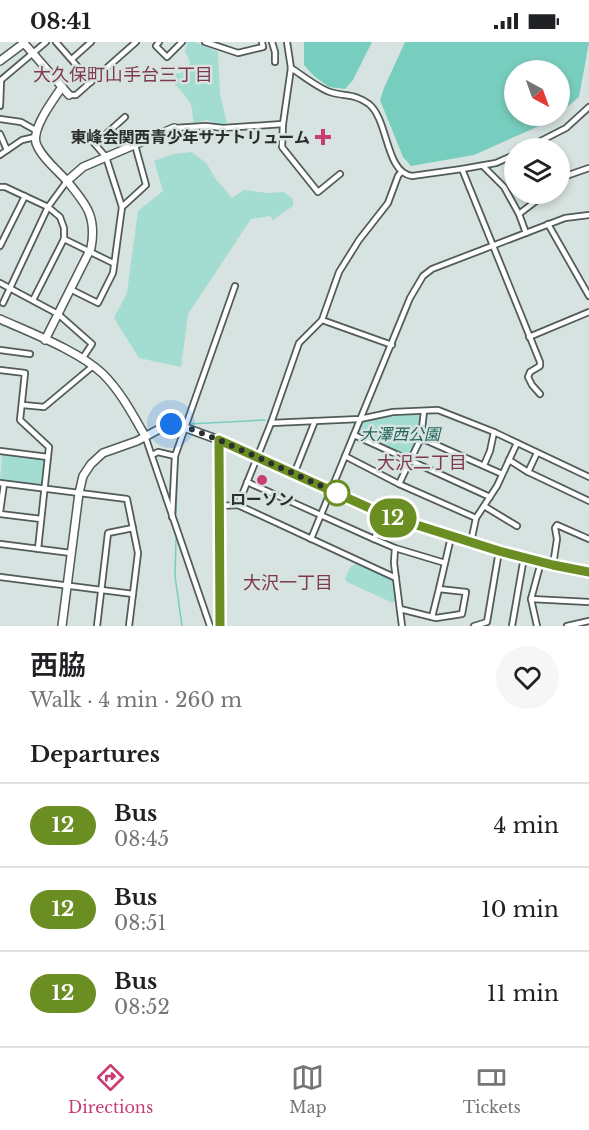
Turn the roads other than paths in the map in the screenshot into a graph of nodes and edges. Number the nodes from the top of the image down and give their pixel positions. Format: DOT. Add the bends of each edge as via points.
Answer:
graph roads {
  1 [pos="24,42"];
  2 [pos="46,42"];
  3 [pos="56,42"];
  4 [pos="92,42"];
  5 [pos="136,42"];
  6 [pos="159,42"];
  7 [pos="183,42"];
  8 [pos="205,42"];
  9 [pos="250,42"];
  10 [pos="262,42"];
  11 [pos="272,42"];
  12 [pos="287,42"];
  13 [pos="252,50"];
  14 [pos="33,53"];
  15 [pos="72,59"];
  16 [pos="0,61"];
  17 [pos="275,62"];
  18 [pos="291,68"];
  19 [pos="0,72"];
  20 [pos="4,78"];
  21 [pos="91,82"];
  22 [pos="62,87"];
  23 [pos="69,95"];
  24 [pos="0,106"];
  25 [pos="589,108"];
  26 [pos="125,117"];
  27 [pos="0,119"];
  28 [pos="283,124"];
  29 [pos="174,128"];
  30 [pos="0,134"];
  31 [pos="36,134"];
  32 [pos="88,136"];
  33 [pos="548,138"];
  34 [pos="95,144"];
  35 [pos="135,145"];
  36 [pos="7,150"];
  37 [pos="0,155"];
  38 [pos="106,157"];
  39 [pos="504,159"];
  40 [pos="483,166"];
  41 [pos="589,168"];
  42 [pos="462,169"];
  43 [pos="401,172"];
  44 [pos="340,174"];
  45 [pos="570,175"];
  46 [pos="67,181"];
  47 [pos="0,187"];
  48 [pos="25,196"];
  49 [pos="532,204"];
  50 [pos="48,207"];
  51 [pos="122,207"];
  52 [pos="519,214"];
  53 [pos="589,215"];
  54 [pos="548,224"];
  55 [pos="526,233"];
  56 [pos="64,239"];
  57 [pos="0,246"];
  58 [pos="493,246"];
  59 [pos="89,251"];
  60 [pos="113,263"];
  61 [pos="0,283"];
  62 [pos="235,286"];
  63 [pos="10,287"];
  64 [pos="70,289"];
  65 [pos="589,296"];
  66 [pos="33,300"];
  67 [pos="3,303"];
  68 [pos="589,312"];
  69 [pos="58,314"];
  70 [pos="0,319"];
  71 [pos="322,320"];
  72 [pos="529,337"];
  73 [pos="45,340"];
  74 [pos="392,345"];
  75 [pos="0,350"];
  76 [pos="30,354"];
  77 [pos="82,359"];
  78 [pos="93,366"];
  79 [pos="0,370"];
  80 [pos="540,394"];
  81 [pos="23,405"];
  82 [pos="424,411"];
  83 [pos="360,419"];
  84 [pos="315,421"];
  85 [pos="271,423"];
  86 [pos="186,427"];
  87 [pos="494,432"];
  88 [pos="354,435"];
  89 [pos="145,436"];
  90 [pos="421,438"];
  91 [pos="219,440"];
  92 [pos="517,443"];
  93 [pos="0,451"];
  94 [pos="537,453"];
  95 [pos="152,455"];
  96 [pos="175,456"];
  97 [pos="345,456"];
  98 [pos="48,457"];
  99 [pos="258,457"];
  100 [pos="410,460"];
  101 [pos="509,460"];
  102 [pos="484,465"];
  103 [pos="528,472"];
  104 [pos="294,474"];
  105 [pos="502,474"];
  106 [pos="589,477"];
  107 [pos="247,482"];
  108 [pos="2,484"];
  109 [pos="399,484"];
  110 [pos="44,489"];
  111 [pos="330,490"];
  112 [pos="79,493"];
  113 [pos="490,497"];
  114 [pos="589,501"];
  115 [pos="238,505"];
  116 [pos="219,506"];
  117 [pos="484,506"];
  118 [pos="0,513"];
  119 [pos="385,515"];
  120 [pos="320,516"];
  121 [pos="172,517"];
  122 [pos="476,518"];
  123 [pos="41,519"];
  124 [pos="517,526"];
  125 [pos="133,528"];
  126 [pos="452,537"];
  127 [pos="311,539"];
  128 [pos="374,539"];
  129 [pos="589,539"];
  130 [pos="471,542"];
  131 [pos="0,544"];
  132 [pos="395,548"];
  133 [pos="38,549"];
  134 [pos="499,551"];
  135 [pos="71,553"];
  136 [pos="524,557"];
  137 [pos="541,562"];
  138 [pos="445,563"];
  139 [pos="553,565"];
  140 [pos="589,572"];
  141 [pos="0,577"];
  142 [pos="396,578"];
  143 [pos="67,586"];
  144 [pos="102,589"];
  145 [pos="439,589"];
  146 [pos="133,594"];
  147 [pos="531,599"];
  148 [pos="589,602"];
  149 [pos="400,609"];
  150 [pos="432,616"];
  151 [pos="589,621"];
  152 [pos="62,626"];
  153 [pos="97,626"];
  154 [pos="129,626"];
  155 [pos="210,626"];
  156 [pos="220,626"];
  157 [pos="402,626"];
  158 [pos="474,626"];
  159 [pos="512,626"];
  160 [pos="537,626"];
  161 [pos="567,626"];
  1 -- 14 [label="street"];
  1 -- 16 [label="street"];
  2 -- 14 [label="street"];
  3 -- 15 [label="street"];
  4 -- 15 [label="street"];
  5 -- 21 [label="street"];
  6 -- 7 [label="street" via="156,46 167,57"];
  8 -- 13 [label="street" via="238,53"];
  9 -- 13 [label="street"];
  10 -- 13 [label="street" via="262,47"];
  11 -- 17 [label="street"];
  12 -- 18 [label="street"];
  14 -- 20 [label="street"];
  14 -- 22 [label="street"];
  15 -- 21 [label="street"];
  18 -- 28 [label="street"];
  18 -- 43 [label="street" via="328,91 351,94 370,105"];
  19 -- 20 [label="street"];
  20 -- 24 [label="street"];
  21 -- 23 [label="street" via="76,95"];
  22 -- 23 [label="street"];
  22 -- 31 [label="street"];
  25 -- 33 [label="street"];
  26 -- 34 [label="street"];
  27 -- 31 [label="street" via="21,122"];
  28 -- 29 [label="street"];
  28 -- 44 [label="street" via="282,147 318,192"];
  29 -- 35 [label="street"];
  30 -- 36 [label="street"];
  31 -- 36 [label="street"];
  31 -- 46 [label="street" via="41,152"];
  32 -- 34 [label="street"];
  34 -- 38 [label="street"];
  35 -- 38 [label="street"];
  35 -- 51 [label="street" via="146,185"];
  36 -- 37 [label="street"];
  38 -- 46 [label="street" via="83,167"];
  38 -- 51 [label="street"];
  39 -- 40 [label="street"];
  40 -- 42 [label="street"];
  40 -- 52 [label="street" via="504,187"];
  41 -- 45 [label="street"];
  42 -- 43 [label="street" via="412,176"];
  42 -- 58 [label="street"];
  43 -- 71 [label="street" via="388,203 339,272"];
  46 -- 50 [label="street"];
  46 -- 59 [label="street" via="91,215 93,234"];
  47 -- 48 [label="street"];
  48 -- 50 [label="street"];
  48 -- 57 [label="street"];
  49 -- 52 [label="street"];
  50 -- 56 [label="street" via="60,217"];
  50 -- 63 [label="street"];
  51 -- 60 [label="street"];
  52 -- 55 [label="street"];
  53 -- 54 [label="street"];
  54 -- 55 [label="street"];
  54 -- 65 [label="street"];
  55 -- 58 [label="street"];
  56 -- 59 [label="street"];
  56 -- 66 [label="street"];
  58 -- 72 [label="street"];
  58 -- 74 [label="street" via="423,276"];
  59 -- 60 [label="street"];
  59 -- 64 [label="street"];
  60 -- 64 [label="street" via="113,273 98,303"];
  61 -- 63 [label="street"];
  62 -- 86 [label="street"];
  63 -- 66 [label="street"];
  63 -- 67 [label="street"];
  64 -- 69 [label="street"];
  66 -- 69 [label="street"];
  68 -- 72 [label="street"];
  69 -- 73 [label="street"];
  69 -- 77 [label="street" via="92,344"];
  70 -- 73 [label="street"];
  71 -- 74 [label="street"];
  71 -- 85 [label="street" via="299,343"];
  72 -- 80 [label="street" via="540,366 528,377"];
  73 -- 77 [label="street"];
  74 -- 83 [label="street"];
  75 -- 76 [label="street"];
  77 -- 78 [label="street"];
  78 -- 81 [label="street" via="44,407"];
  78 -- 89 [label="street" via="117,391"];
  79 -- 81 [label="street" via="25,373"];
  81 -- 98 [label="street" via="20,420 49,447"];
  82 -- 83 [label="street"];
  82 -- 87 [label="street" via="438,410"];
  82 -- 90 [label="street"];
  83 -- 84 [label="street"];
  83 -- 88 [label="street"];
  84 -- 85 [label="street"];
  84 -- 104 [label="street"];
  85 -- 99 [label="street"];
  86 -- 89 [label="street" via="171,424"];
  86 -- 91 [label="street"];
  86 -- 96 [label="street"];
  87 -- 92 [label="street"];
  87 -- 102 [label="street"];
  88 -- 97 [label="street"];
  88 -- 100 [label="street"];
  89 -- 95 [label="street"];
  89 -- 112 [label="street" via="103,453 83,476"];
  90 -- 100 [label="street"];
  90 -- 102 [label="street"];
  91 -- 99 [label="street"];
  91 -- 116 [label="street"];
  92 -- 94 [label="street"];
  92 -- 101 [label="street"];
  93 -- 98 [label="street"];
  94 -- 103 [label="street"];
  94 -- 106 [label="street"];
  95 -- 96 [label="street" via="158,452"];
  95 -- 121 [label="street"];
  96 -- 121 [label="street"];
  97 -- 109 [label="street"];
  97 -- 111 [label="street"];
  98 -- 110 [label="street"];
  99 -- 104 [label="street"];
  99 -- 107 [label="street"];
  100 -- 109 [label="street"];
  100 -- 113 [label="street"];
  101 -- 103 [label="street"];
  101 -- 105 [label="street"];
  102 -- 105 [label="street"];
  103 -- 114 [label="street"];
  104 -- 111 [label="street"];
  105 -- 113 [label="street"];
  107 -- 115 [label="street"];
  107 -- 120 [label="street"];
  108 -- 110 [label="street"];
  108 -- 118 [label="street"];
  109 -- 122 [label="street"];
  110 -- 112 [label="street"];
  110 -- 123 [label="street"];
  111 -- 119 [label="street"];
  111 -- 120 [label="street"];
  112 -- 125 [label="street" via="127,499"];
  112 -- 135 [label="street"];
  113 -- 117 [label="street"];
  115 -- 116 [label="street"];
  115 -- 127 [label="street"];
  116 -- 156 [label="street"];
  117 -- 122 [label="street"];
  117 -- 124 [label="street"];
  118 -- 123 [label="street"];
  119 -- 126 [label="street"];
  119 -- 128 [label="street"];
  120 -- 127 [label="street"];
  120 -- 128 [label="street"];
  121 -- 155 [label="street"];
  122 -- 130 [label="street"];
  123 -- 133 [label="street"];
  125 -- 144 [label="street" via="108,533"];
  125 -- 146 [label="street" via="138,553"];
  126 -- 130 [label="street"];
  126 -- 138 [label="street"];
  127 -- 142 [label="street"];
  128 -- 132 [label="street"];
  129 -- 139 [label="street" via="557,525"];
  130 -- 134 [label="street"];
  131 -- 133 [label="street"];
  132 -- 138 [label="street"];
  132 -- 142 [label="street"];
  133 -- 135 [label="street"];
  134 -- 136 [label="street"];
  134 -- 158 [label="street" via="487,622"];
  135 -- 143 [label="street"];
  136 -- 137 [label="street"];
  136 -- 159 [label="street"];
  137 -- 139 [label="street"];
  137 -- 147 [label="street"];
  138 -- 145 [label="street"];
  139 -- 140 [label="street"];
  141 -- 143 [label="street"];
  142 -- 149 [label="street"];
  143 -- 144 [label="street"];
  143 -- 152 [label="street"];
  144 -- 146 [label="street"];
  144 -- 153 [label="street"];
  145 -- 150 [label="street"];
  145 -- 150 [label="street" via="466,592 462,614"];
  146 -- 154 [label="street"];
  147 -- 148 [label="street"];
  147 -- 160 [label="street"];
  149 -- 150 [label="street"];
  149 -- 157 [label="street"];
  151 -- 161 [label="street"];
}
